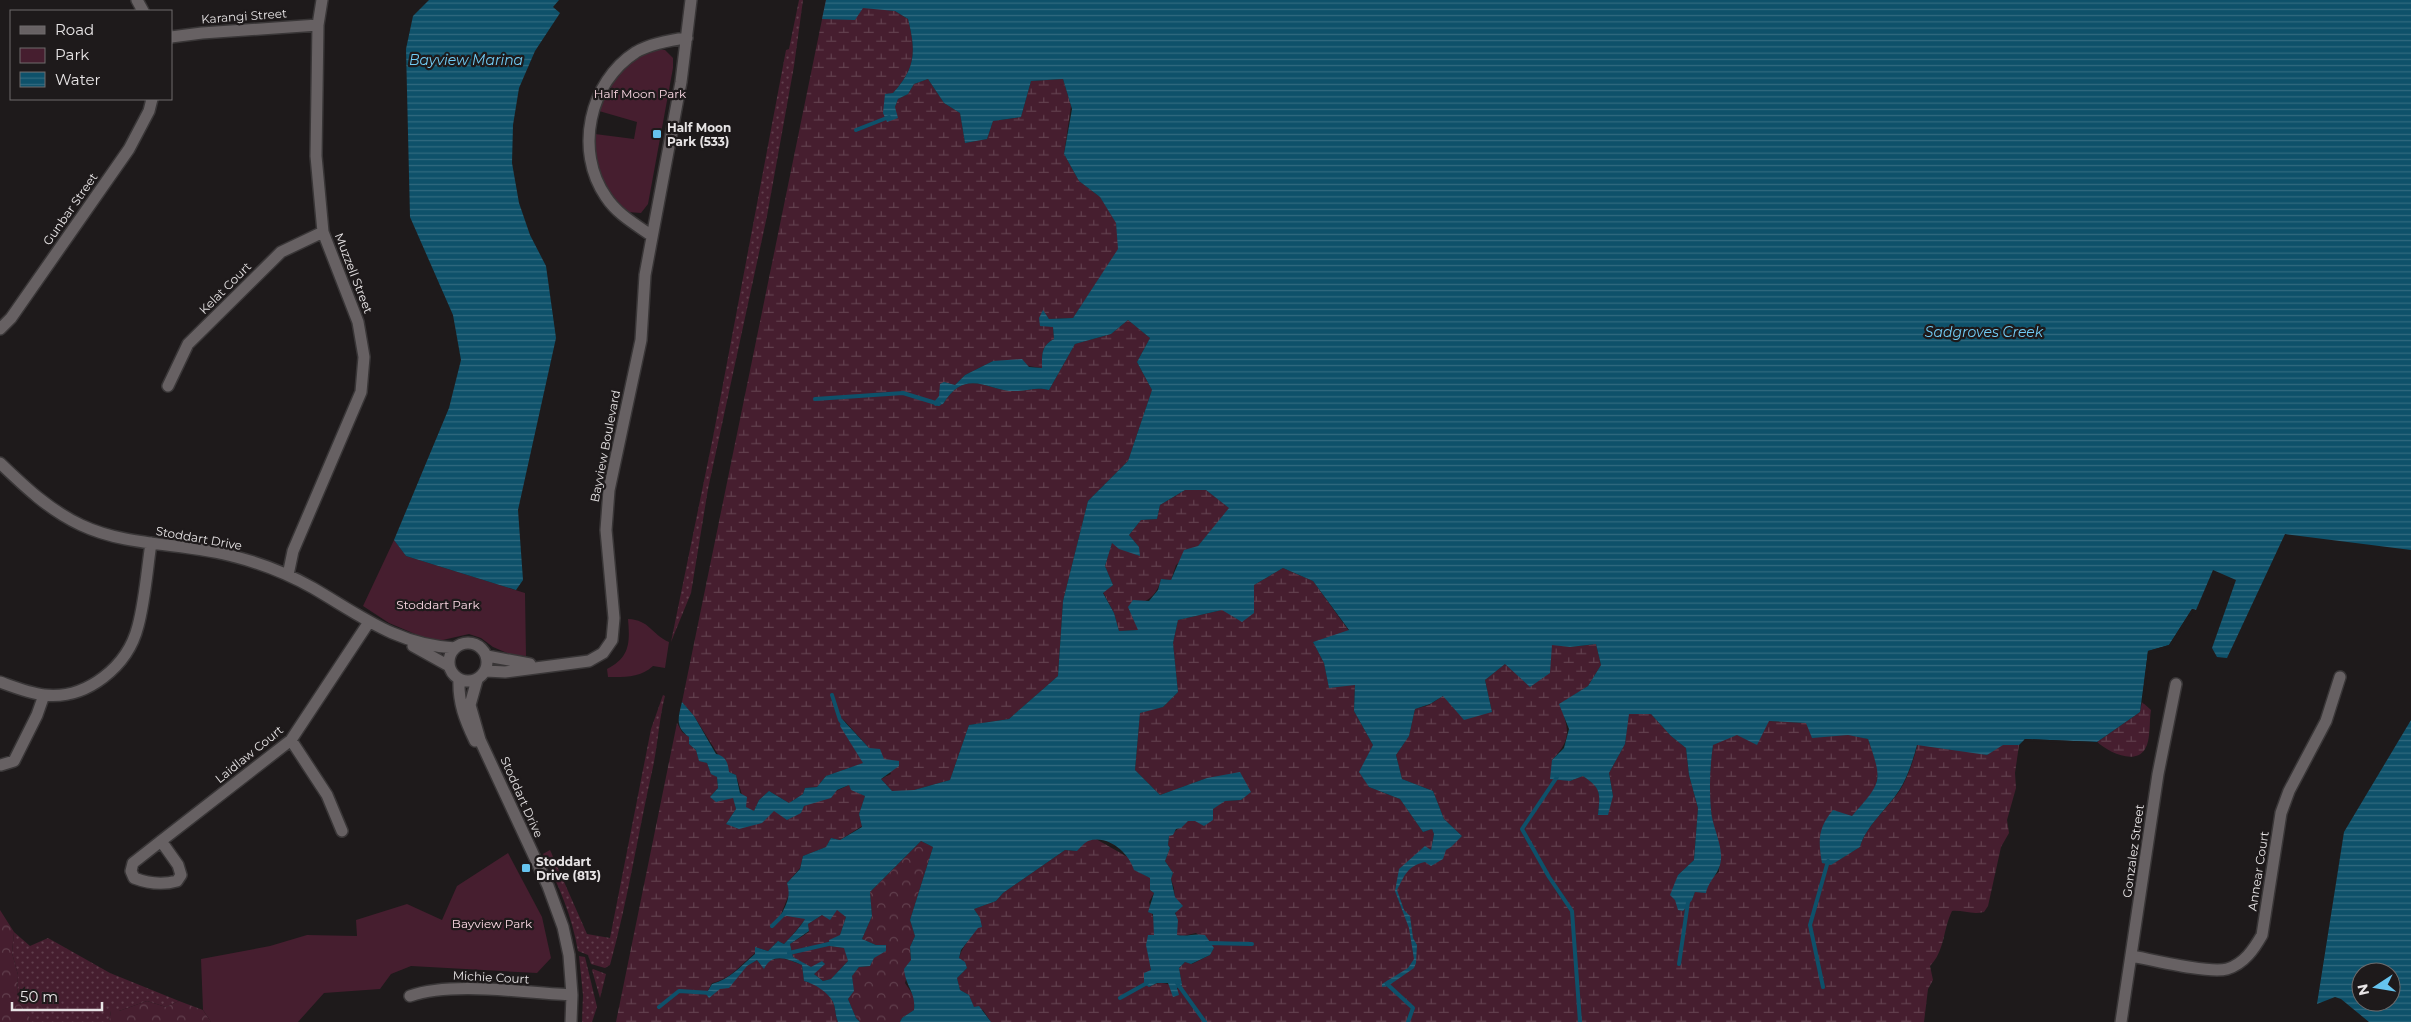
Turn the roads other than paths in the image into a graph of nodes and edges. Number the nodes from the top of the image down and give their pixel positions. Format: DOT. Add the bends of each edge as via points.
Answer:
graph roads {
  1 [pos="322,0"];
  2 [pos="691,0"];
  3 [pos="318,26"];
  4 [pos="172,37"];
  5 [pos="687,38"];
  6 [pos="152,100"];
  7 [pos="323,232"];
  8 [pos="652,236"];
  9 [pos="0,328"];
  10 [pos="168,386"];
  11 [pos="0,463"];
  12 [pos="151,543"];
  13 [pos="288,575"];
  14 [pos="369,622"];
  15 [pos="399,635"];
  16 [pos="455,648"];
  17 [pos="487,656"];
  18 [pos="449,666"];
  19 [pos="539,666"];
  20 [pos="486,671"];
  21 [pos="2340,677"];
  22 [pos="460,679"];
  23 [pos="477,680"];
  24 [pos="0,682"];
  25 [pos="2176,684"];
  26 [pos="44,695"];
  27 [pos="291,740"];
  28 [pos="488,755"];
  29 [pos="1,765"];
  30 [pos="342,831"];
  31 [pos="161,840"];
  32 [pos="2132,956"];
  33 [pos="572,995"];
  34 [pos="410,996"];
  35 [pos="571,1022"];
  36 [pos="2121,1022"];
  1 -- 3 [label="street, Muzzell Street"];
  2 -- 5 [label="street, Bayview Boulevard"];
  3 -- 4 [label="street, Karangi Street" via="202,32"];
  3 -- 7 [label="street, Muzzell Street" via="316,156"];
  5 -- 8 [label="street, Bayview Boulevard"];
  5 -- 8 [label="street" via="652,45 628,58 605,84 590,124 590,157 600,187 622,214"];
  6 -- 9 [label="street, Gunbar Street" via="129,149 11,318"];
  7 -- 10 [label="street, Kelat Court" via="281,252 188,344"];
  7 -- 13 [label="street, Muzzell Street" via="358,322 364,357 361,392 293,551"];
  8 -- 19 [label="street, Bayview Boulevard" via="645,275 641,340 607,510 614,633 608,647 595,659"];
  11 -- 12 [label="street, Stoddart Drive" via="38,500 81,525 118,538"];
  12 -- 13 [label="street, Stoddart Drive" via="236,556"];
  12 -- 26 [label="street" via="138,626 128,652 113,670 97,682 71,693"];
  13 -- 14 [label="street, Stoddart Drive"];
  14 -- 15 [label="street, Stoddart Drive"];
  14 -- 27 [label="street, Laidlaw Court"];
  15 -- 16 [label="street, Stoddart Drive" via="418,644"];
  15 -- 18 [label="street, Stoddart Drive" via="418,650"];
  16 -- 17 [label="street" via="461,643 477,644"];
  16 -- 18 [label="street"];
  17 -- 19 [label="street, Bayview Boulevard"];
  17 -- 20 [label="street"];
  18 -- 22 [label="street"];
  19 -- 20 [label="street, Bayview Boulevard" via="505,672"];
  20 -- 23 [label="street"];
  21 -- 32 [label="street, Annear Court" via="2326,721 2281,813 2262,935 2254,950 2241,962 2224,970"];
  22 -- 23 [label="street"];
  22 -- 28 [label="street, Stoddart Drive" via="461,711 475,742"];
  23 -- 28 [label="street, Stoddart Drive" via="470,705"];
  24 -- 26 [label="street"];
  25 -- 32 [label="street, Gonzalez Street" via="2158,774"];
  26 -- 29 [label="street" via="14,761"];
  27 -- 30 [label="street" via="327,795"];
  27 -- 31 [label="street, Laidlaw Court"];
  28 -- 33 [label="street, Stoddart Drive" via="557,907 569,955"];
  31 -- 31 [label="street, Laidlaw Court" via="133,863 131,871 134,878 169,883 177,881 181,875 178,865"];
  32 -- 36 [label="street, Gonzalez Street"];
  33 -- 34 [label="street, Michie Court" via="450,988"];
  33 -- 35 [label="street, Stoddart Drive"];
}
